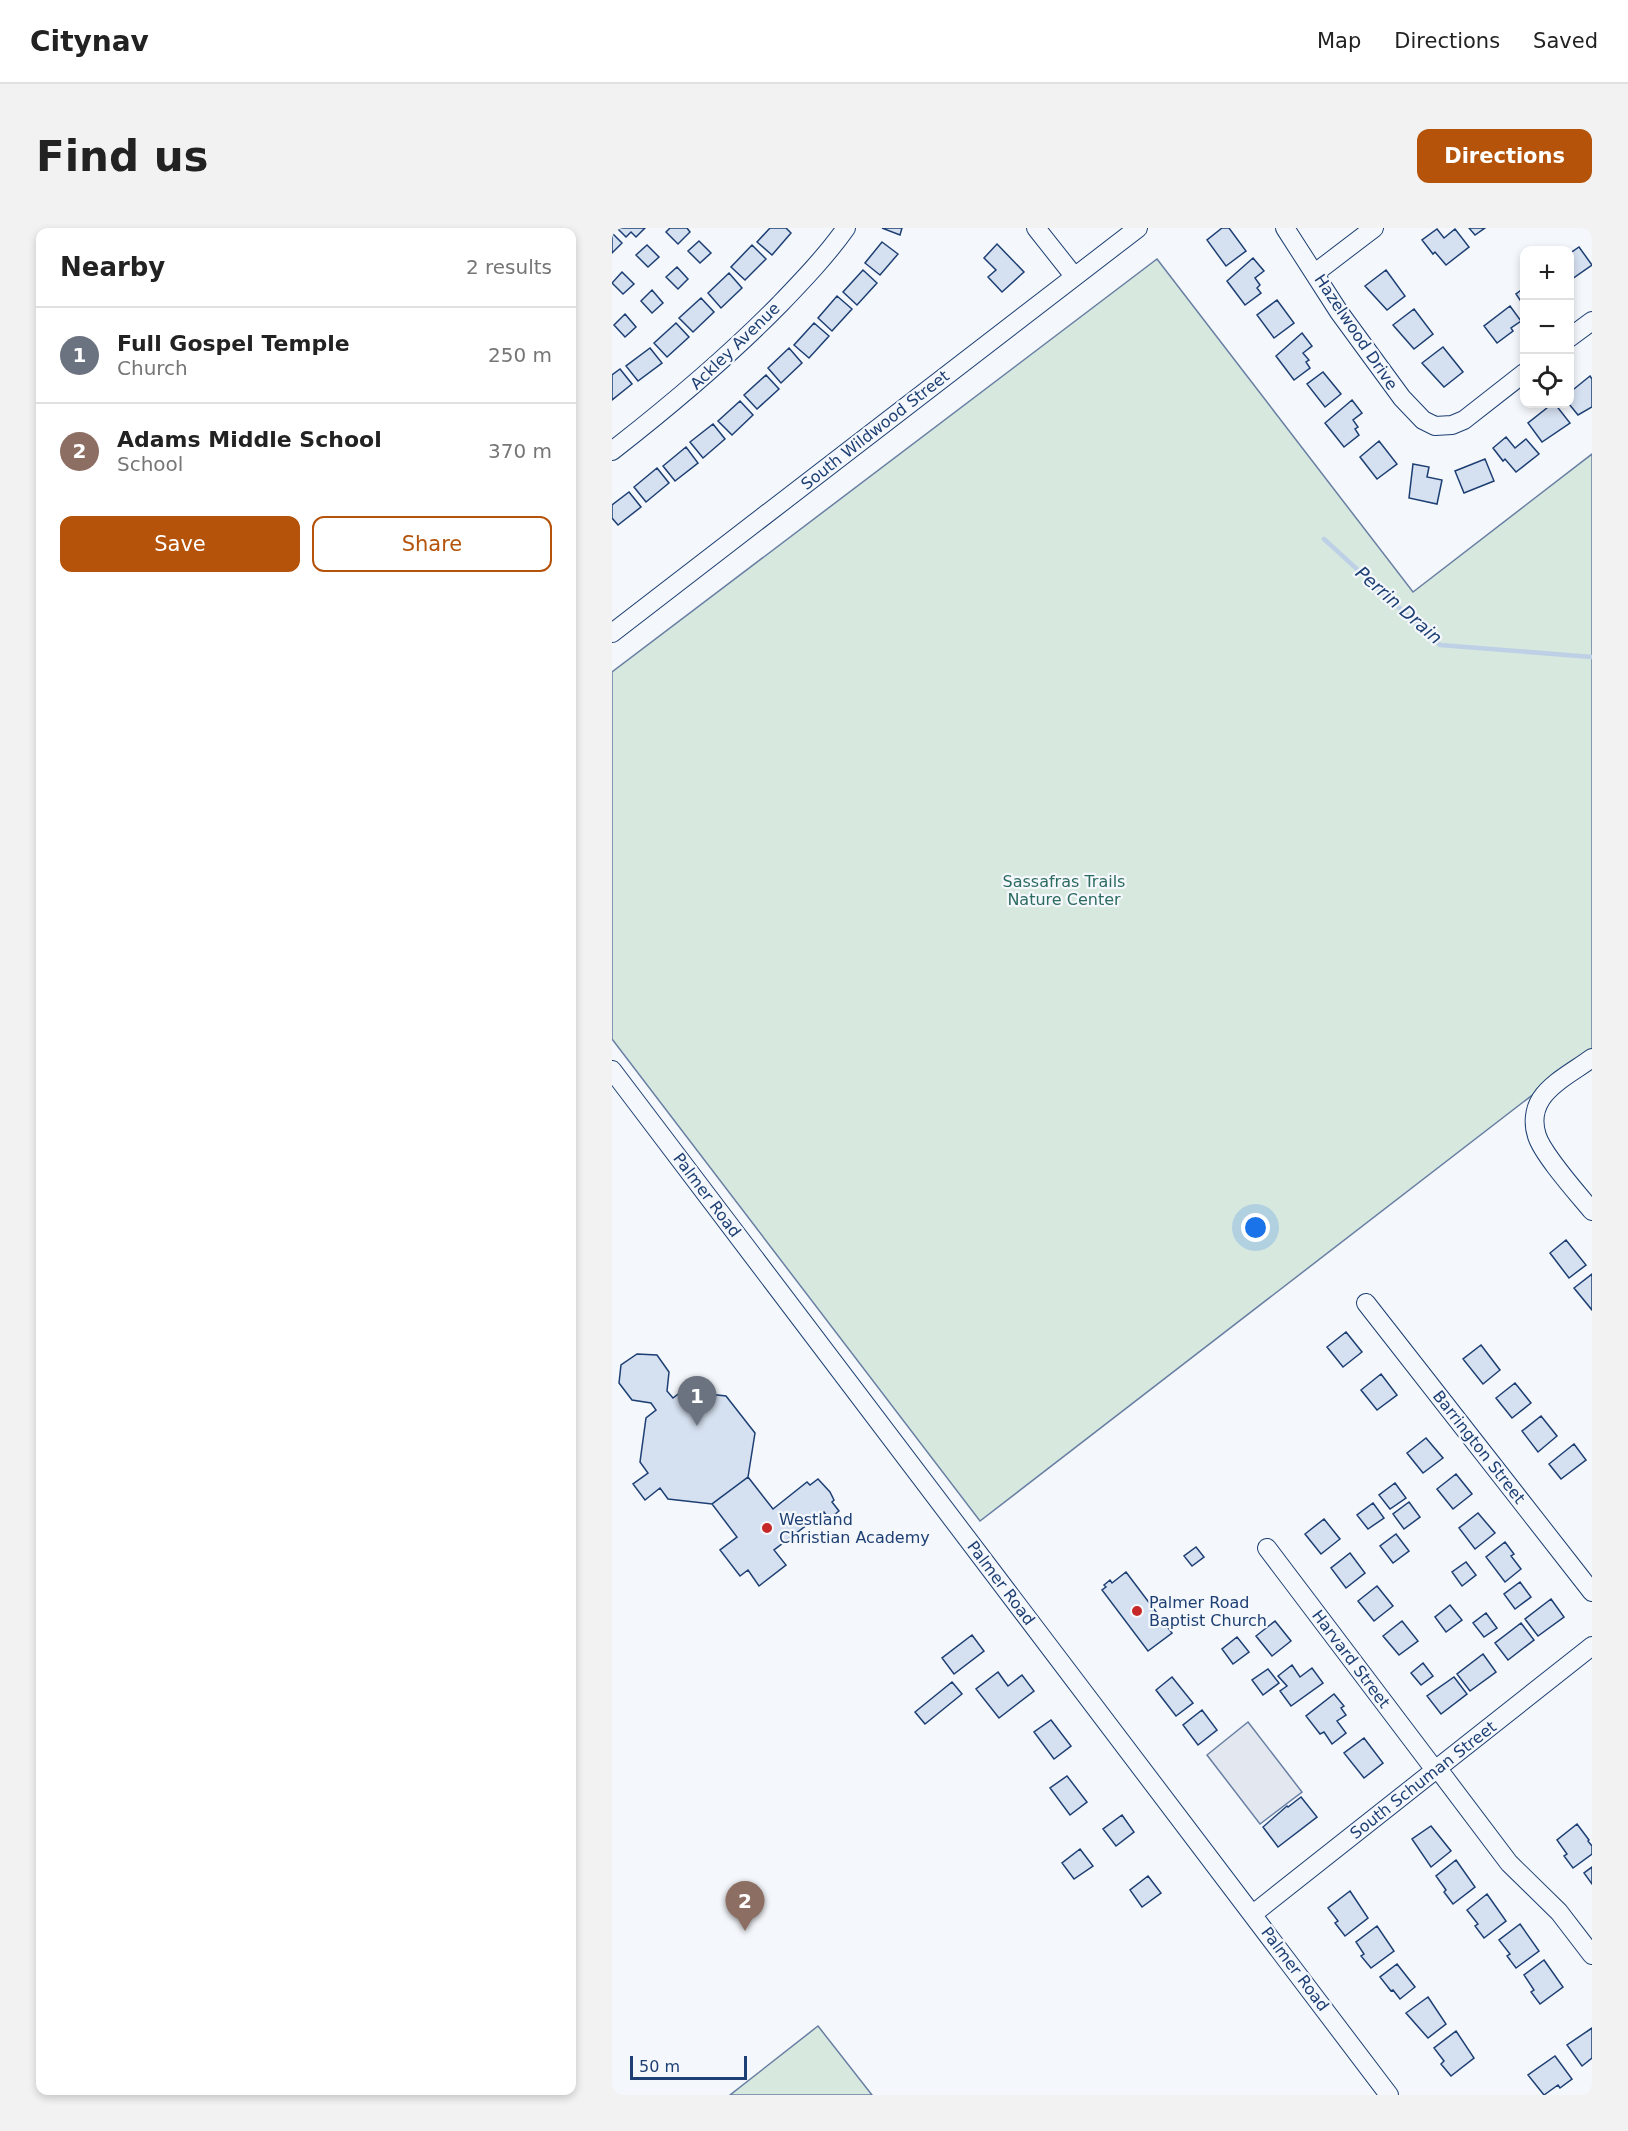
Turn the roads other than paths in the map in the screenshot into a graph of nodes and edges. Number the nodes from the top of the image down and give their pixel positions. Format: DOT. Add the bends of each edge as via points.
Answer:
graph roads {
  1 [pos="846,228"];
  2 [pos="1036,228"];
  3 [pos="1138,228"];
  4 [pos="1286,228"];
  5 [pos="1374,228"];
  6 [pos="1315,273"];
  7 [pos="1074,276"];
  8 [pos="1592,321"];
  9 [pos="1574,334"];
  10 [pos="1520,376"];
  11 [pos="612,451"];
  12 [pos="612,633"];
  13 [pos="1592,1058"];
  14 [pos="612,1070"];
  15 [pos="1592,1211"];
  16 [pos="1366,1303"];
  17 [pos="1267,1548"];
  18 [pos="1592,1592"];
  19 [pos="1592,1646"];
  20 [pos="1436,1770"];
  21 [pos="1253,1914"];
  22 [pos="1592,1955"];
  23 [pos="1389,2095"];
  1 -- 11 [label="street, Ackley Avenue" via="796,287 725,358"];
  2 -- 7 [label="street"];
  3 -- 7 [label="street, South Wildwood Street"];
  4 -- 6 [label="street, Hazelwood Drive"];
  5 -- 6 [label="street"];
  6 -- 10 [label="street, Hazelwood Drive" via="1402,398 1414,413 1435,426 1464,420"];
  7 -- 12 [label="street, South Wildwood Street"];
  8 -- 9 [label="street"];
  13 -- 15 [label="street" via="1549,1090 1535,1118 1542,1146"];
  14 -- 21 [label="street, Palmer Road"];
  16 -- 18 [label="street, Barrington Street"];
  17 -- 20 [label="street, Harvard Street"];
  19 -- 20 [label="street, South Schuman Street"];
  20 -- 21 [label="street, South Schuman Street"];
  20 -- 22 [label="street, Harvard Street" via="1509,1863 1559,1912"];
  21 -- 23 [label="street, Palmer Road"];
}
